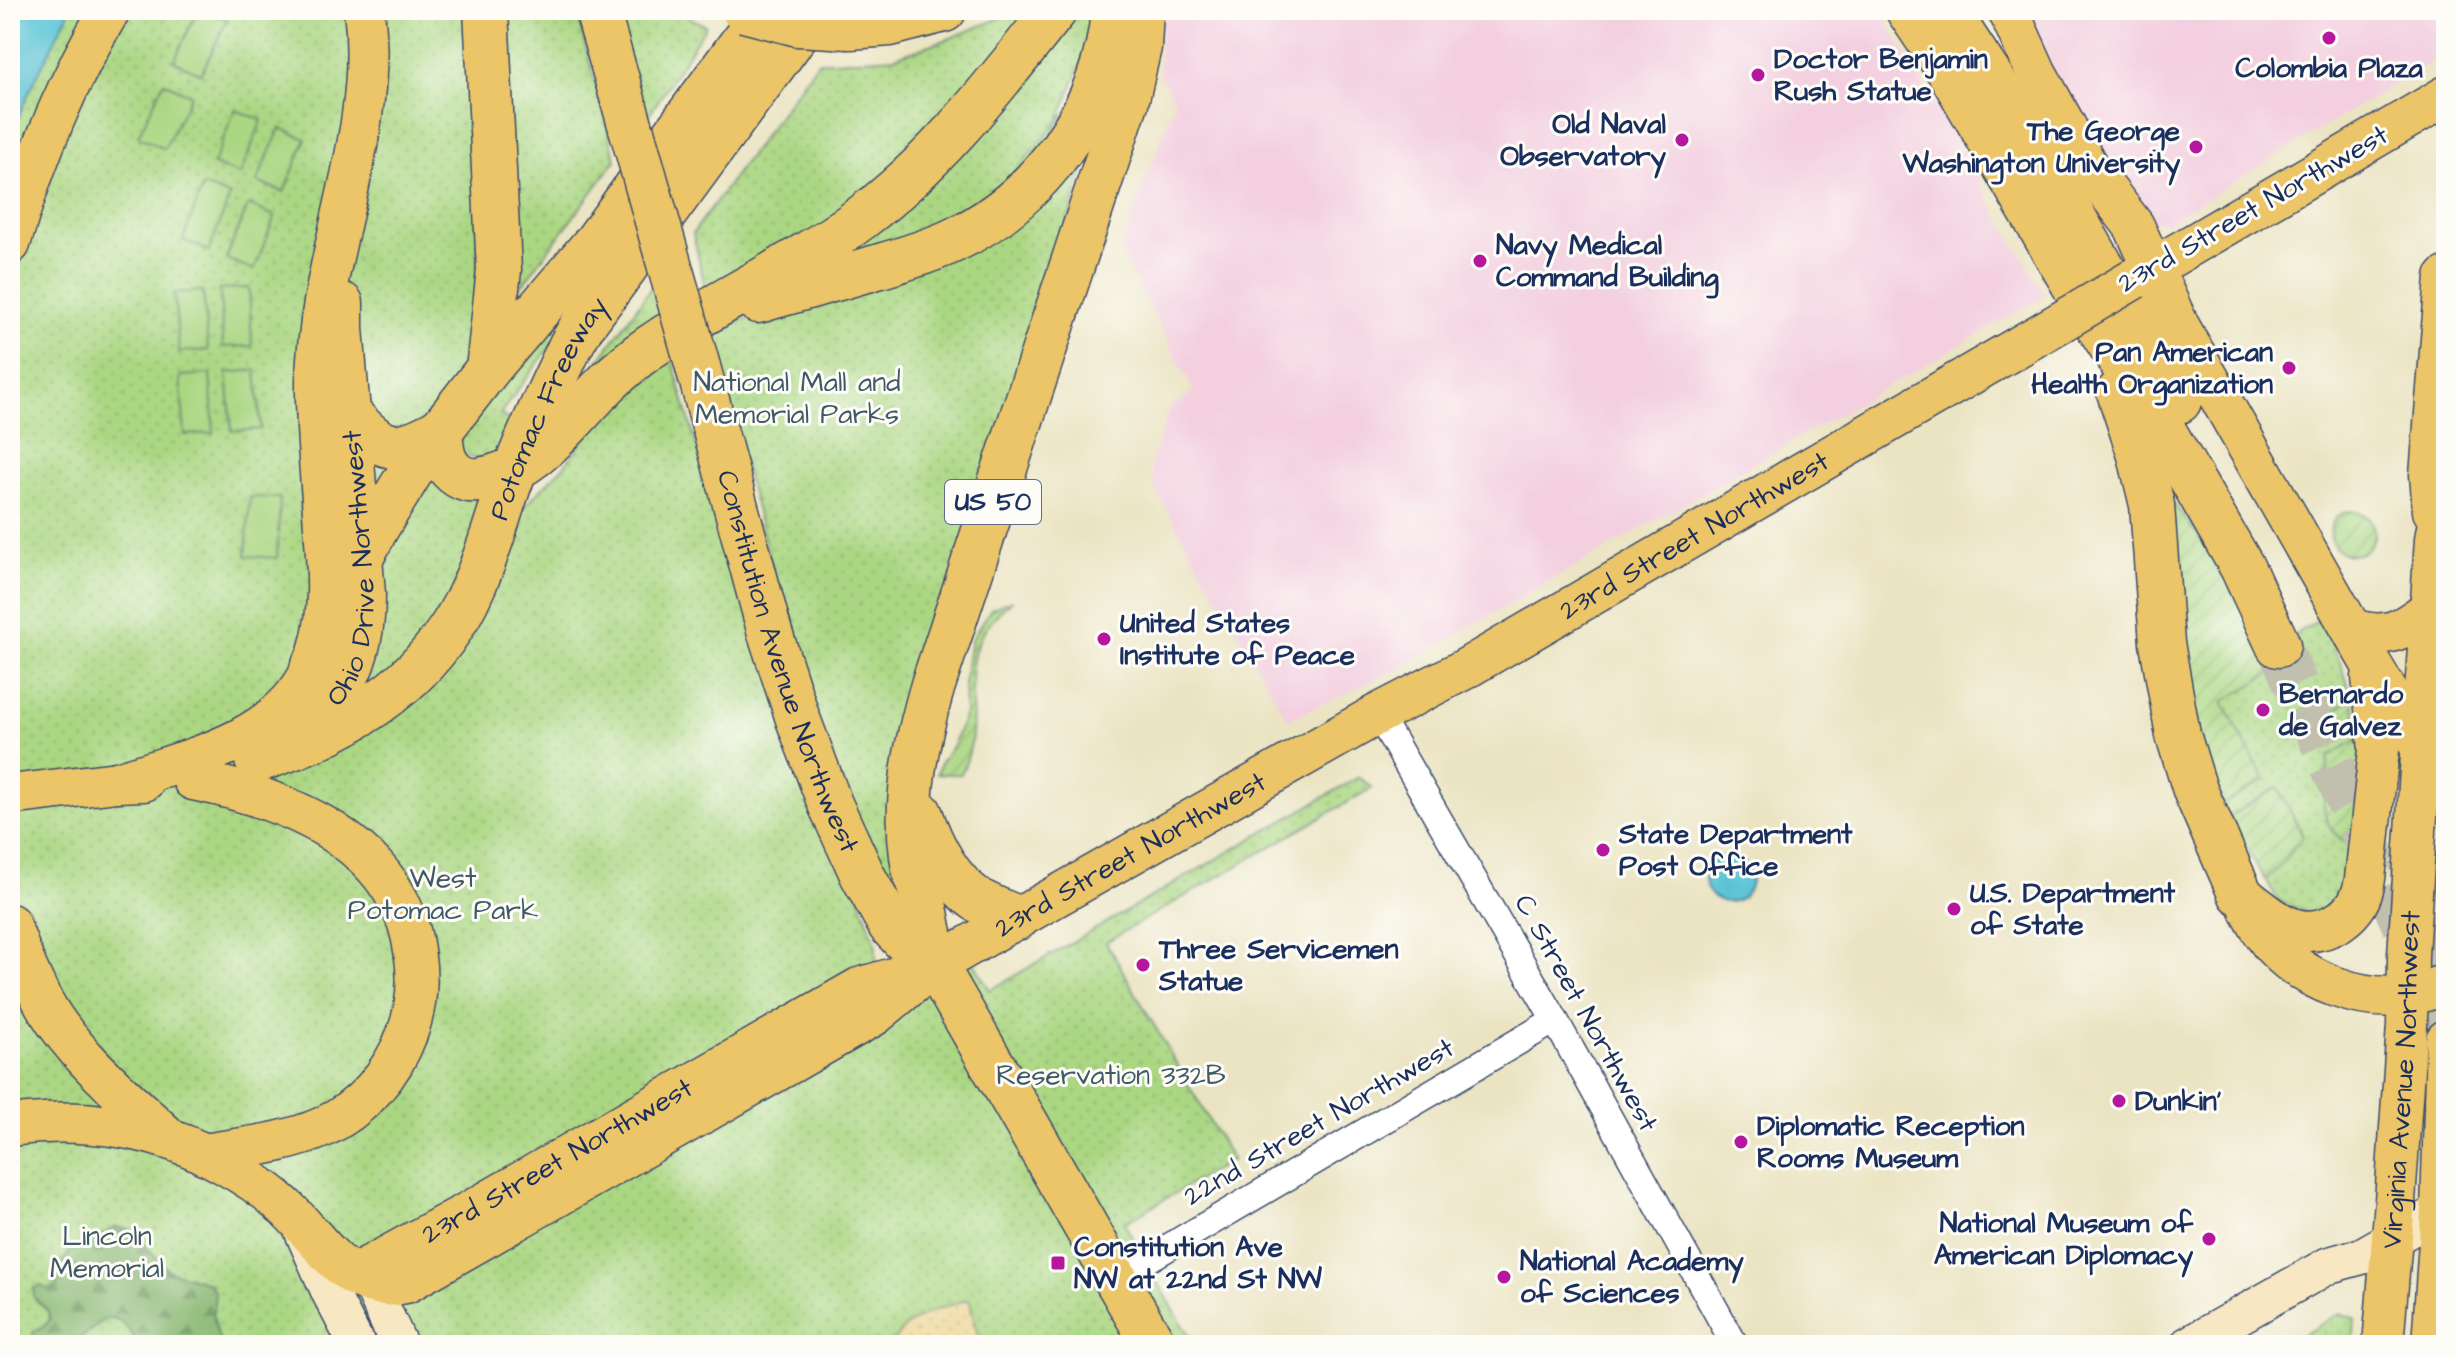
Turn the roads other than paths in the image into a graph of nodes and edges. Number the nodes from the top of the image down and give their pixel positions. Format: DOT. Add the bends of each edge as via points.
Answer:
graph roads {
  1 [pos="110,10"];
  2 [pos="364,10"];
  3 [pos="486,10"];
  4 [pos="597,10"];
  5 [pos="746,10"];
  6 [pos="766,10"];
  7 [pos="944,10"];
  8 [pos="1055,10"];
  9 [pos="1113,10"];
  10 [pos="1141,10"];
  11 [pos="1908,10"];
  12 [pos="1920,10"];
  13 [pos="1949,10"];
  14 [pos="1968,10"];
  15 [pos="2008,10"];
  16 [pos="832,19"];
  17 [pos="1949,71"];
  18 [pos="2446,96"];
  19 [pos="690,111"];
  20 [pos="2013,111"];
  21 [pos="348,191"];
  22 [pos="10,244"];
  23 [pos="2143,274"];
  24 [pos="2446,277"];
  25 [pos="698,319"];
  26 [pos="2077,322"];
  27 [pos="488,369"];
  28 [pos="349,414"];
  29 [pos="440,430"];
  30 [pos="515,469"];
  31 [pos="2446,480"];
  32 [pos="2435,539"];
  33 [pos="361,558"];
  34 [pos="2430,609"];
  35 [pos="2361,646"];
  36 [pos="312,669"];
  37 [pos="1378,714"];
  38 [pos="2420,748"];
  39 [pos="257,760"];
  40 [pos="193,780"];
  41 [pos="912,781"];
  42 [pos="117,782"];
  43 [pos="2446,790"];
  44 [pos="10,795"];
  45 [pos="2240,893"];
  46 [pos="1017,918"];
  47 [pos="10,924"];
  48 [pos="935,965"];
  49 [pos="2446,984"];
  50 [pos="2407,995"];
  51 [pos="1555,1020"];
  52 [pos="2446,1040"];
  53 [pos="10,1126"];
  54 [pos="187,1147"];
  55 [pos="2444,1210"];
  56 [pos="298,1219"];
  57 [pos="2392,1239"];
  58 [pos="1116,1278"];
  59 [pos="363,1280"];
  60 [pos="357,1345"];
  61 [pos="399,1345"];
  62 [pos="1154,1345"];
  63 [pos="1735,1345"];
  64 [pos="2188,1345"];
  65 [pos="2383,1345"];
  66 [pos="2432,1345"];
  1 -- 22 [label="main road" via="61,105"];
  2 -- 21 [label="main road, Ohio Drive Northwest" via="363,104"];
  3 -- 27 [label="highway" via="499,270"];
  4 -- 48 [label="highway, Constitution Avenue Northwest / US 50, bridge" via="794,707 848,845 890,925"];
  5 -- 16 [label="highway, bridge" via="798,24"];
  5 -- 19 [label="highway"];
  6 -- 19 [label="highway, Potomac Freeway"];
  7 -- 16 [label="highway" via="901,22"];
  8 -- 25 [label="highway" via="962,124 907,181 833,237"];
  9 -- 25 [label="highway" via="1104,60 1078,122 1038,178 1003,210 929,250"];
  10 -- 41 [label="highway, Constitution Avenue Northwest / US 50" via="1126,103 933,685"];
  11 -- 17 [label="highway"];
  12 -- 17 [label="highway"];
  13 -- 20 [label="highway"];
  14 -- 20 [label="highway"];
  15 -- 23 [label="main road" via="2087,165 2134,226"];
  16 -- 30 [label="highway, Potomac Freeway" via="582,326"];
  17 -- 26 [label="highway"];
  18 -- 23 [label="main road, 23rd Street Northwest"];
  19 -- 27 [label="highway, Potomac Freeway" via="596,242"];
  20 -- 26 [label="highway" via="2244,514 2291,638 2242,567 2149,405"];
  21 -- 28 [label="main road, Ohio Drive Northwest" via="343,328"];
  21 -- 36 [label="main road, Ohio Drive Northwest" via="318,343 317,417 328,589"];
  23 -- 26 [label="main road, 23rd Street Northwest, bridge"];
  23 -- 35 [label="main road" via="2179,326"];
  24 -- 32 [label="main road" via="2430,475"];
  25 -- 30 [label="highway" via="621,369 564,430"];
  26 -- 37 [label="main road, 23rd Street Northwest"];
  26 -- 45 [label="highway" via="2140,455 2152,505 2162,643 2178,735 2195,790"];
  27 -- 29 [label="highway, Potomac Freeway"];
  28 -- 29 [label="highway" via="374,440 391,446 410,445"];
  28 -- 33 [label="main road, Ohio Drive Northwest"];
  29 -- 30 [label="highway" via="444,457 464,479 481,480"];
  29 -- 33 [label="highway, Potomac Freeway"];
  30 -- 39 [label="highway, Potomac Freeway" via="472,590 423,662 359,717 306,744"];
  31 -- 32 [label="main road, Virginia Avenue Northwest"];
  32 -- 34 [label="main road, Virginia Avenue Northwest"];
  33 -- 36 [label="highway, Potomac Freeway" via="334,631"];
  33 -- 39 [label="main road, Ohio Drive Northwest" via="364,621 350,675 316,719"];
  34 -- 35 [label="main road" via="2406,627 2376,635"];
  34 -- 38 [label="main road, Virginia Avenue Northwest"];
  35 -- 38 [label="main road"];
  35 -- 45 [label="main road" via="2379,750 2361,898 2335,924 2301,931 2279,923"];
  36 -- 42 [label="main road, Ohio Drive Northwest" via="279,712 243,738"];
  37 -- 46 [label="main road, 23rd Street Northwest"];
  37 -- 51 [label="street, C Street Northwest"];
  38 -- 43 [label="main road"];
  38 -- 50 [label="main road, Virginia Avenue Northwest"];
  39 -- 40 [label="main road, Ohio Drive Northwest"];
  40 -- 42 [label="main road, Ohio Drive Northwest"];
  40 -- 54 [label="main road" via="280,804 353,846 397,899 413,938 417,977 404,1040 382,1079 356,1106 324,1126 282,1141"];
  41 -- 46 [label="highway" via="921,817 954,878 980,901"];
  41 -- 48 [label="highway, Constitution Avenue Northwest / US 50" via="912,855"];
  42 -- 44 [label="main road, Ohio Drive Northwest"];
  45 -- 50 [label="main road" via="2275,948 2307,974 2350,991"];
  46 -- 48 [label="main road, 23rd Street Northwest"];
  47 -- 54 [label="main road" via="37,990 60,1028 107,1079"];
  48 -- 58 [label="highway, Constitution Avenue Northwest / US 50"];
  48 -- 59 [label="main road, 23rd Street Northwest" via="859,988"];
  49 -- 50 [label="main road"];
  50 -- 57 [label="main road, Virginia Avenue Northwest"];
  51 -- 58 [label="street, 22nd Street Northwest"];
  51 -- 63 [label="street, C Street Northwest"];
  52 -- 55 [label="main road, Virginia Avenue Northwest"];
  53 -- 54 [label="main road" via="54,1122 124,1127"];
  54 -- 56 [label="main road" via="254,1182"];
  55 -- 57 [label="street"];
  55 -- 66 [label="main road, Virginia Avenue Northwest"];
  56 -- 59 [label="main road" via="336,1261"];
  56 -- 60 [label="street"];
  57 -- 64 [label="street" via="2362,1256 2329,1265"];
  57 -- 65 [label="main road, Virginia Avenue Northwest"];
  58 -- 62 [label="highway, Constitution Avenue Northwest / US 50"];
  59 -- 61 [label="street"];
}
